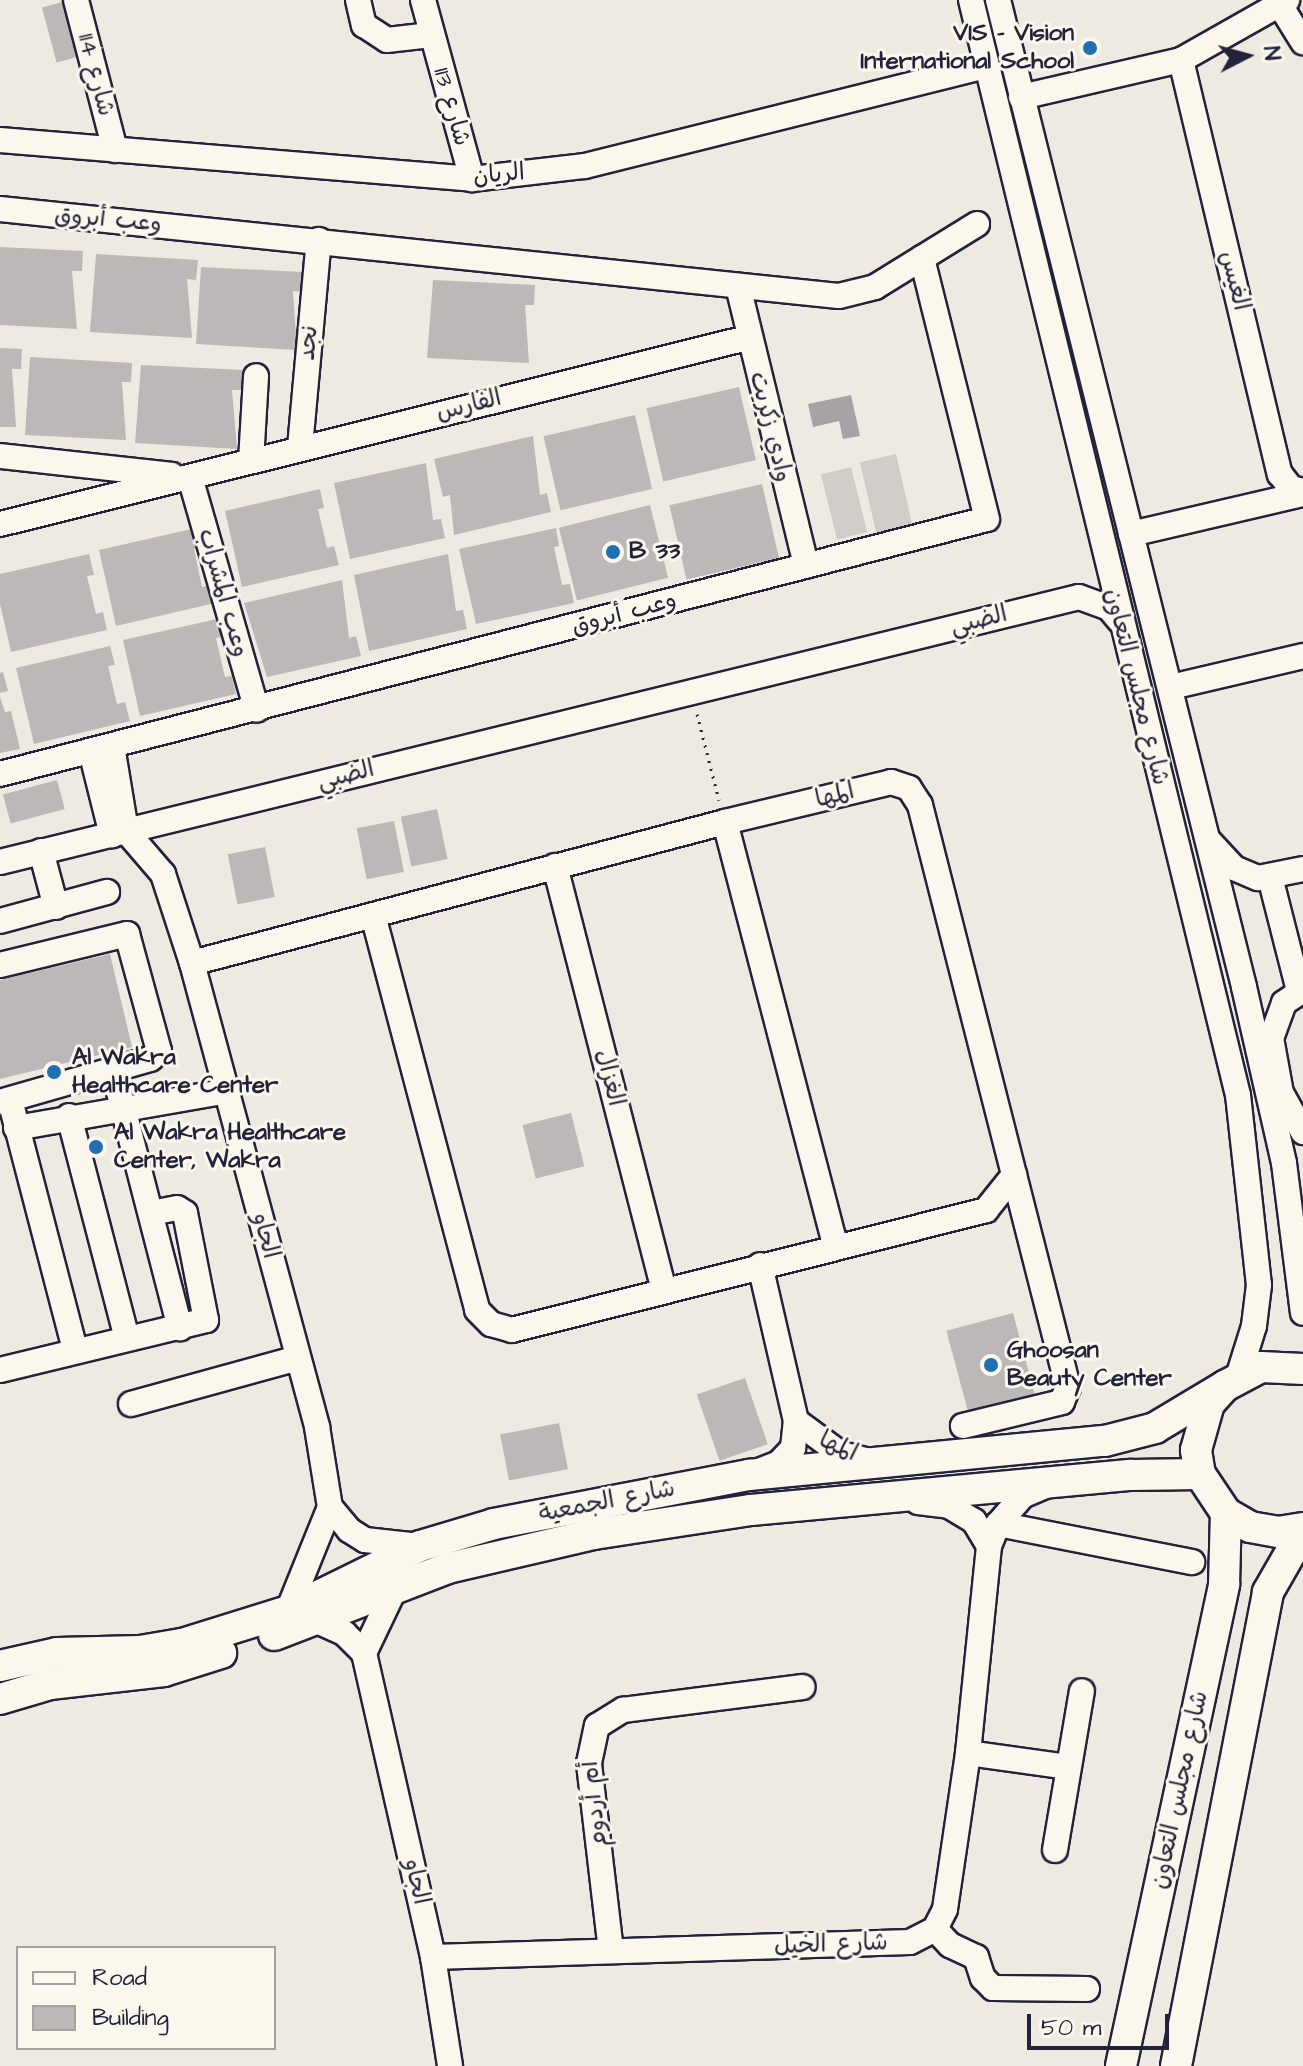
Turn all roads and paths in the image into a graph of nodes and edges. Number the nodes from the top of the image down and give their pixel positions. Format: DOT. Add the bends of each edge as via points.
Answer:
graph roads {
  1 [pos="76,0"];
  2 [pos="358,0"];
  3 [pos="423,0"];
  4 [pos="971,0"];
  5 [pos="998,0"];
  6 [pos="1284,2"];
  7 [pos="431,35"];
  8 [pos="1303,42"];
  9 [pos="1181,60"];
  10 [pos="987,66"];
  11 [pos="1021,97"];
  12 [pos="0,140"];
  13 [pos="115,150"];
  14 [pos="472,179"];
  15 [pos="0,209"];
  16 [pos="977,224"];
  17 [pos="319,240"];
  18 [pos="922,258"];
  19 [pos="738,286"];
  20 [pos="747,338"];
  21 [pos="256,376"];
  22 [pos="300,447"];
  23 [pos="0,456"];
  24 [pos="251,461"];
  25 [pos="190,477"];
  26 [pos="1303,492"];
  27 [pos="0,524"];
  28 [pos="1131,534"];
  29 [pos="1100,545"];
  30 [pos="806,566"];
  31 [pos="1079,597"];
  32 [pos="1119,620"];
  33 [pos="1303,656"];
  34 [pos="1171,687"];
  35 [pos="691,691"];
  36 [pos="257,710"];
  37 [pos="102,749"];
  38 [pos="0,774"];
  39 [pos="725,822"];
  40 [pos="119,833"];
  41 [pos="1208,840"];
  42 [pos="41,851"];
  43 [pos="0,862"];
  44 [pos="555,866"];
  45 [pos="1302,872"];
  46 [pos="1270,877"];
  47 [pos="107,892"];
  48 [pos="56,907"];
  49 [pos="373,915"];
  50 [pos="0,921"];
  51 [pos="192,963"];
  52 [pos="0,965"];
  53 [pos="1301,990"];
  54 [pos="113,1069"];
  55 [pos="227,1091"];
  56 [pos="5,1101"];
  57 [pos="125,1112"];
  58 [pos="69,1116"];
  59 [pos="16,1128"];
  60 [pos="1303,1132"];
  61 [pos="12,1158"];
  62 [pos="1014,1175"];
  63 [pos="1299,1233"];
  64 [pos="836,1247"];
  65 [pos="760,1265"];
  66 [pos="664,1290"];
  67 [pos="1303,1313"];
  68 [pos="127,1339"];
  69 [pos="75,1350"];
  70 [pos="298,1358"];
  71 [pos="1303,1369"];
  72 [pos="0,1370"];
  73 [pos="1231,1381"];
  74 [pos="131,1404"];
  75 [pos="796,1421"];
  76 [pos="963,1426"];
  77 [pos="885,1464"];
  78 [pos="1200,1474"];
  79 [pos="749,1475"];
  80 [pos="1055,1482"];
  81 [pos="882,1497"];
  82 [pos="330,1507"];
  83 [pos="1226,1513"];
  84 [pos="1303,1530"];
  85 [pos="994,1535"];
  86 [pos="420,1546"];
  87 [pos="1192,1562"];
  88 [pos="395,1588"];
  89 [pos="288,1611"];
  90 [pos="317,1621"];
  91 [pos="364,1653"];
  92 [pos="0,1666"];
  93 [pos="803,1687"];
  94 [pos="1082,1691"];
  95 [pos="0,1699"];
  96 [pos="968,1753"];
  97 [pos="1068,1767"];
  98 [pos="1055,1850"];
  99 [pos="935,1929"];
  100 [pos="611,1951"];
  101 [pos="433,1957"];
  102 [pos="1087,1989"];
  103 [pos="450,2066"];
  104 [pos="1121,2066"];
  105 [pos="1176,2066"];
  1 -- 13 [label="street, شارع 114"];
  2 -- 7 [label="street, شارع 113" via="364,25 387,40"];
  3 -- 7 [label="street, شارع 113"];
  4 -- 10 [label="street, شارع مجلس التعاون"];
  5 -- 11 [label="street, شارع مجلس التعاون"];
  6 -- 8 [label="street"];
  6 -- 9 [label="street"];
  7 -- 14 [label="street, شارع 113"];
  9 -- 11 [label="street"];
  9 -- 26 [label="street, الغيس" via="1280,474 1291,488"];
  10 -- 14 [label="street, الريان" via="585,166"];
  10 -- 29 [label="street, شارع مجلس التعاون"];
  11 -- 28 [label="street, شارع مجلس التعاون"];
  12 -- 13 [label="street, الريان"];
  13 -- 14 [label="street, الريان"];
  15 -- 17 [label="street, وعب أبروق"];
  16 -- 18 [label="street, وعب أبروق"];
  17 -- 19 [label="street, وعب أبروق"];
  17 -- 22 [label="street, نجد"];
  18 -- 19 [label="street, وعب أبروق" via="875,287 839,296"];
  18 -- 30 [label="street, وعب أبروق" via="987,519"];
  19 -- 20 [label="street, وادي زكريت"];
  20 -- 22 [label="street, الفارس"];
  20 -- 30 [label="street, وادي زكريت"];
  21 -- 24 [label="street"];
  22 -- 24 [label="street, الفارس"];
  23 -- 25 [label="street, الفارس"];
  24 -- 25 [label="street, الفارس"];
  25 -- 27 [label="street, الفارس"];
  25 -- 36 [label="street, وعب المشراب"];
  26 -- 28 [label="street"];
  28 -- 34 [label="street, شارع مجلس التعاون"];
  29 -- 31 [label="street" via="1099,564"];
  29 -- 32 [label="street, شارع مجلس التعاون"];
  30 -- 36 [label="street, وعب أبروق"];
  31 -- 32 [label="street" via="1109,608"];
  31 -- 35 [label="street, الضبي"];
  32 -- 73 [label="street, شارع مجلس التعاون" via="1238,1095 1259,1285 1254,1326"];
  33 -- 34 [label="street"];
  34 -- 41 [label="street, شارع مجلس التعاون"];
  35 -- 39 [label="path"];
  35 -- 40 [label="street, الضبي"];
  36 -- 37 [label="street, وعب أبروق"];
  37 -- 38 [label="street, وعب أبروق"];
  37 -- 40 [label="street"];
  39 -- 44 [label="street, المها"];
  39 -- 62 [label="street, المها" via="891,782 909,788 920,805"];
  39 -- 64 [label="street"];
  40 -- 42 [label="street, الضبي"];
  40 -- 51 [label="street, الجاو" via="163,874"];
  41 -- 46 [label="street" via="1243,873"];
  41 -- 63 [label="street, شارع مجلس التعاون"];
  42 -- 43 [label="street, الضبي"];
  42 -- 48 [label="street"];
  44 -- 49 [label="street, المها"];
  44 -- 66 [label="street, الغزال"];
  45 -- 46 [label="street"];
  46 -- 53 [label="street"];
  47 -- 48 [label="street"];
  48 -- 50 [label="street"];
  49 -- 51 [label="street, المها"];
  49 -- 66 [label="street" via="477,1310 491,1324 512,1330"];
  51 -- 55 [label="street, الجاو"];
  52 -- 54 [label="street" via="120,934 132,938 159,1051"];
  53 -- 60 [label="street" via="1284,1003 1271,1038 1281,1093"];
  54 -- 56 [label="street" via="31,1089"];
  54 -- 57 [label="street"];
  55 -- 57 [label="street"];
  55 -- 70 [label="street, الجاو"];
  56 -- 59 [label="street"];
  57 -- 58 [label="street"];
  57 -- 68 [label="street" via="152,1213 177,1208 185,1213 208,1314 206,1320"];
  58 -- 59 [label="street"];
  58 -- 68 [label="street"];
  59 -- 61 [label="street"];
  61 -- 69 [label="street"];
  62 -- 64 [label="street" via="986,1210"];
  62 -- 76 [label="street, المها" via="1068,1387 1062,1402"];
  63 -- 67 [label="street, شارع مجلس التعاون"];
  64 -- 65 [label="street"];
  65 -- 66 [label="street"];
  65 -- 75 [label="street, المها"];
  68 -- 69 [label="street"];
  69 -- 72 [label="street"];
  70 -- 74 [label="street"];
  70 -- 82 [label="street, الجاو" via="317,1427"];
  71 -- 73 [label="main road, شارع الجمعية" via="1261,1367"];
  73 -- 77 [label="main road, شارع الجمعية" via="1155,1428 1105,1441"];
  73 -- 78 [label="main road" via="1200,1426"];
  75 -- 77 [label="street, المها" via="841,1454"];
  75 -- 79 [label="street, المها" via="793,1448 779,1463"];
  77 -- 79 [label="main road, شارع الجمعية"];
  78 -- 80 [label="main road, شارع الجمعية"];
  78 -- 83 [label="main road"];
  79 -- 86 [label="main road, شارع الجمعية" via="494,1524"];
  80 -- 81 [label="main road, شارع الجمعية"];
  80 -- 85 [label="street" via="1022,1496"];
  81 -- 85 [label="street" via="949,1506"];
  81 -- 88 [label="main road, شارع الجمعية" via="594,1534 448,1568"];
  82 -- 86 [label="street" via="365,1540"];
  82 -- 89 [label="street"];
  83 -- 84 [label="main road" via="1250,1527"];
  83 -- 104 [label="main road, شارع مجلس التعاون" via="1224,1584"];
  84 -- 105 [label="main road, شارع مجلس التعاون" via="1268,1592"];
  85 -- 87 [label="street"];
  85 -- 96 [label="street"];
  86 -- 89 [label="main road, شارع الجمعية"];
  88 -- 90 [label="main road, شارع الجمعية"];
  88 -- 91 [label="street"];
  89 -- 92 [label="main road, شارع الجمعية" via="182,1644 57,1653"];
  90 -- 91 [label="street" via="344,1633"];
  90 -- 95 [label="main road, شارع الجمعية" via="164,1671 50,1684"];
  91 -- 101 [label="street, الجاو"];
  93 -- 100 [label="street, أم أردوم" via="623,1710 597,1726 589,1763"];
  94 -- 97 [label="street"];
  96 -- 97 [label="street"];
  96 -- 99 [label="street" via="945,1909"];
  97 -- 98 [label="street"];
  99 -- 100 [label="street, شارع الخيل" via="910,1942"];
  99 -- 102 [label="street" via="950,1945 976,1957 993,1988"];
  100 -- 101 [label="street, شارع الخيل"];
  101 -- 103 [label="street, الجاو"];
}
